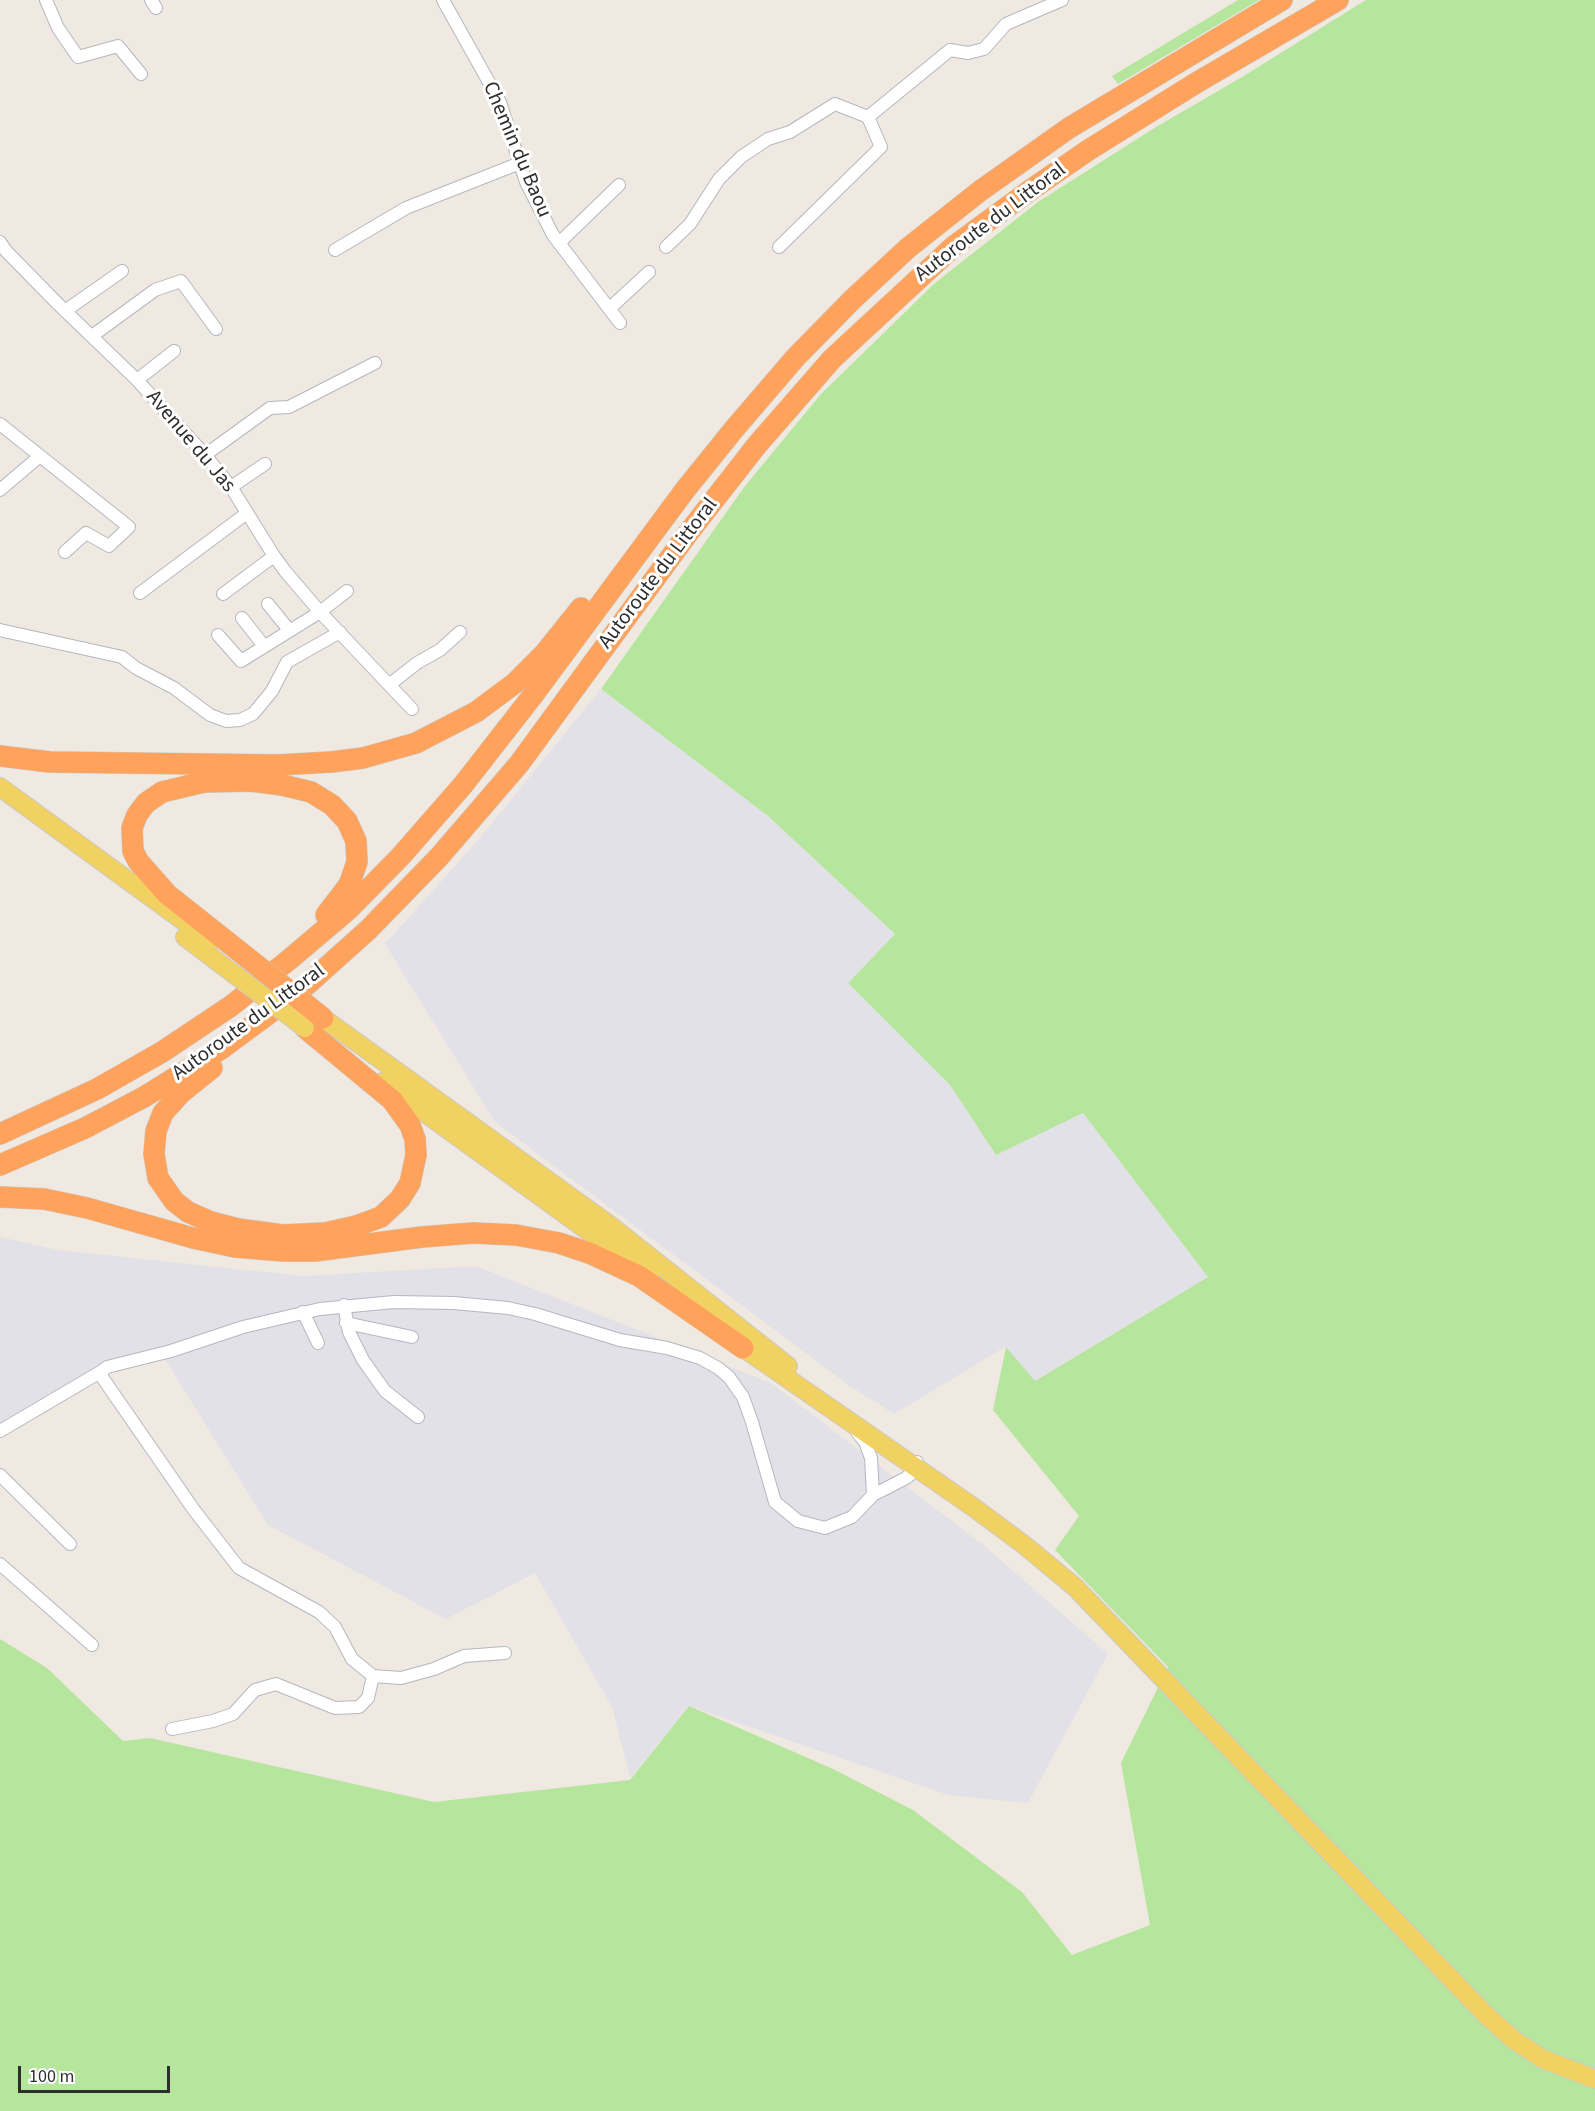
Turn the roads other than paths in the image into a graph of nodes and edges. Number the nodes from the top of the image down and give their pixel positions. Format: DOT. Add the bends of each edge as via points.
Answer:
graph roads {
  1 [pos="46,0"];
  2 [pos="443,0"];
  3 [pos="1062,0"];
  4 [pos="1282,0"];
  5 [pos="1338,0"];
  6 [pos="141,74"];
  7 [pos="868,117"];
  8 [pos="520,163"];
  9 [pos="619,185"];
  10 [pos="0,242"];
  11 [pos="559,243"];
  12 [pos="666,247"];
  13 [pos="778,247"];
  14 [pos="335,250"];
  15 [pos="122,271"];
  16 [pos="649,272"];
  17 [pos="609,309"];
  18 [pos="65,311"];
  19 [pos="620,323"];
  20 [pos="216,329"];
  21 [pos="92,336"];
  22 [pos="174,351"];
  23 [pos="375,363"];
  24 [pos="137,380"];
  25 [pos="0,424"];
  26 [pos="735,428"];
  27 [pos="205,455"];
  28 [pos="40,456"];
  29 [pos="265,464"];
  30 [pos="231,487"];
  31 [pos="0,490"];
  32 [pos="247,513"];
  33 [pos="65,552"];
  34 [pos="274,556"];
  35 [pos="347,591"];
  36 [pos="140,593"];
  37 [pos="223,594"];
  38 [pos="268,604"];
  39 [pos="320,612"];
  40 [pos="242,618"];
  41 [pos="0,630"];
  42 [pos="289,630"];
  43 [pos="340,632"];
  44 [pos="460,632"];
  45 [pos="218,635"];
  46 [pos="264,646"];
  47 [pos="389,685"];
  48 [pos="412,709"];
  49 [pos="0,756"];
  50 [pos="519,764"];
  51 [pos="0,787"];
  52 [pos="0,800"];
  53 [pos="242,966"];
  54 [pos="320,1023"];
  55 [pos="41,1116"];
  56 [pos="0,1134"];
  57 [pos="0,1165"];
  58 [pos="0,1197"];
  59 [pos="344,1305"];
  60 [pos="303,1312"];
  61 [pos="346,1323"];
  62 [pos="412,1337"];
  63 [pos="318,1343"];
  64 [pos="743,1348"];
  65 [pos="102,1371"];
  66 [pos="418,1417"];
  67 [pos="851,1424"];
  68 [pos="0,1431"];
  69 [pos="907,1457"];
  70 [pos="871,1466"];
  71 [pos="0,1475"];
  72 [pos="873,1496"];
  73 [pos="70,1544"];
  74 [pos="0,1564"];
  75 [pos="92,1645"];
  76 [pos="505,1653"];
  77 [pos="373,1676"];
  78 [pos="172,1729"];
  79 [pos="1595,2079"];
  1 -- 6 [label="street" via="58,28 78,57 118,46"];
  2 -- 8 [label="street, Chemin du Baou" via="500,102"];
  3 -- 7 [label="street" via="1006,24 984,49 950,50"];
  4 -- 26 [label="highway, Autoroute du Littoral" via="1069,128 980,191 908,248 853,299"];
  5 -- 50 [label="highway, Autoroute du Littoral" via="1087,151 954,246 892,302 832,359 757,445"];
  7 -- 12 [label="street" via="835,104 790,132 768,139 719,178 690,224"];
  7 -- 13 [label="street" via="881,147"];
  8 -- 11 [label="street, Chemin du Baou" via="526,183"];
  8 -- 14 [label="street" via="406,208"];
  9 -- 11 [label="street"];
  10 -- 18 [label="street, Avenue du Jas"];
  11 -- 17 [label="street, Chemin du Baou"];
  15 -- 18 [label="street"];
  16 -- 17 [label="street"];
  17 -- 19 [label="street, Chemin du Baou"];
  18 -- 21 [label="street, Avenue du Jas"];
  20 -- 21 [label="street" via="180,281 155,290"];
  21 -- 24 [label="street, Avenue du Jas"];
  22 -- 24 [label="street"];
  23 -- 27 [label="street" via="288,407 270,408"];
  24 -- 27 [label="street, Avenue du Jas"];
  25 -- 28 [label="street"];
  26 -- 49 [label="highway" via="544,654 515,683 476,712 416,743 363,758 278,765 50,762"];
  26 -- 55 [label="highway, Autoroute du Littoral" via="463,785 349,909 231,1006 162,1052"];
  27 -- 30 [label="street, Avenue du Jas"];
  28 -- 31 [label="street"];
  28 -- 33 [label="street" via="129,527 109,546 86,533"];
  29 -- 30 [label="street"];
  30 -- 32 [label="street, Avenue du Jas"];
  32 -- 34 [label="street, Avenue du Jas"];
  32 -- 36 [label="street"];
  34 -- 37 [label="street"];
  34 -- 39 [label="street, Avenue du Jas"];
  35 -- 39 [label="street"];
  38 -- 42 [label="street"];
  39 -- 42 [label="street"];
  39 -- 43 [label="street, Avenue du Jas"];
  40 -- 46 [label="street"];
  41 -- 43 [label="street" via="122,657 225,721 253,714 272,691 287,662"];
  42 -- 46 [label="street"];
  43 -- 47 [label="street, Avenue du Jas"];
  44 -- 47 [label="street"];
  45 -- 46 [label="street" via="241,661"];
  47 -- 48 [label="street, Avenue du Jas"];
  50 -- 54 [label="highway" via="457,843 371,938 311,991 189,1087 163,1113 156,1131 155,1167 165,1190 188,1212 238,1229 283,1235 325,1233 381,1217 400,1199 415,1169 415,1140 410,1125"];
  50 -- 57 [label="highway, Autoroute du Littoral" via="403,896 301,990 221,1049 144,1097"];
  51 -- 53 [label="main road"];
  52 -- 53 [label="main road"];
  53 -- 54 [label="highway, bridge"];
  53 -- 55 [label="highway" via="148,875 133,851 132,828 137,815 162,792 204,782 252,781 311,792 332,805 347,821 356,841 357,862 350,885 309,933 238,993 135,1061"];
  54 -- 64 [label="main road"];
  54 -- 69 [label="main road" via="611,1226"];
  55 -- 56 [label="highway, Autoroute du Littoral"];
  58 -- 64 [label="highway" via="44,1199 87,1208 235,1247 315,1251 473,1233 516,1235 558,1243 639,1276"];
  59 -- 60 [label="street"];
  59 -- 61 [label="street"];
  59 -- 72 [label="street" via="454,1303 508,1308 700,1358 729,1377 743,1397 775,1502 798,1521 825,1528 852,1517"];
  60 -- 63 [label="street"];
  60 -- 65 [label="street"];
  61 -- 62 [label="street"];
  61 -- 66 [label="street" via="356,1348 386,1391"];
  64 -- 67 [label="main road"];
  65 -- 68 [label="street"];
  65 -- 77 [label="street" via="102,1377 194,1510 239,1568 319,1612 335,1627 352,1659"];
  67 -- 69 [label="main road"];
  67 -- 70 [label="street" via="865,1442"];
  69 -- 70 [label="street" via="878,1456"];
  69 -- 72 [label="street" via="906,1478"];
  69 -- 79 [label="main road" via="1075,1587 1485,2014 1543,2059"];
  70 -- 72 [label="street"];
  71 -- 73 [label="street"];
  74 -- 75 [label="street"];
  76 -- 77 [label="street" via="464,1656 402,1678"];
  77 -- 78 [label="street" via="368,1698 359,1707 335,1708 276,1684 255,1690 233,1714"];
}
